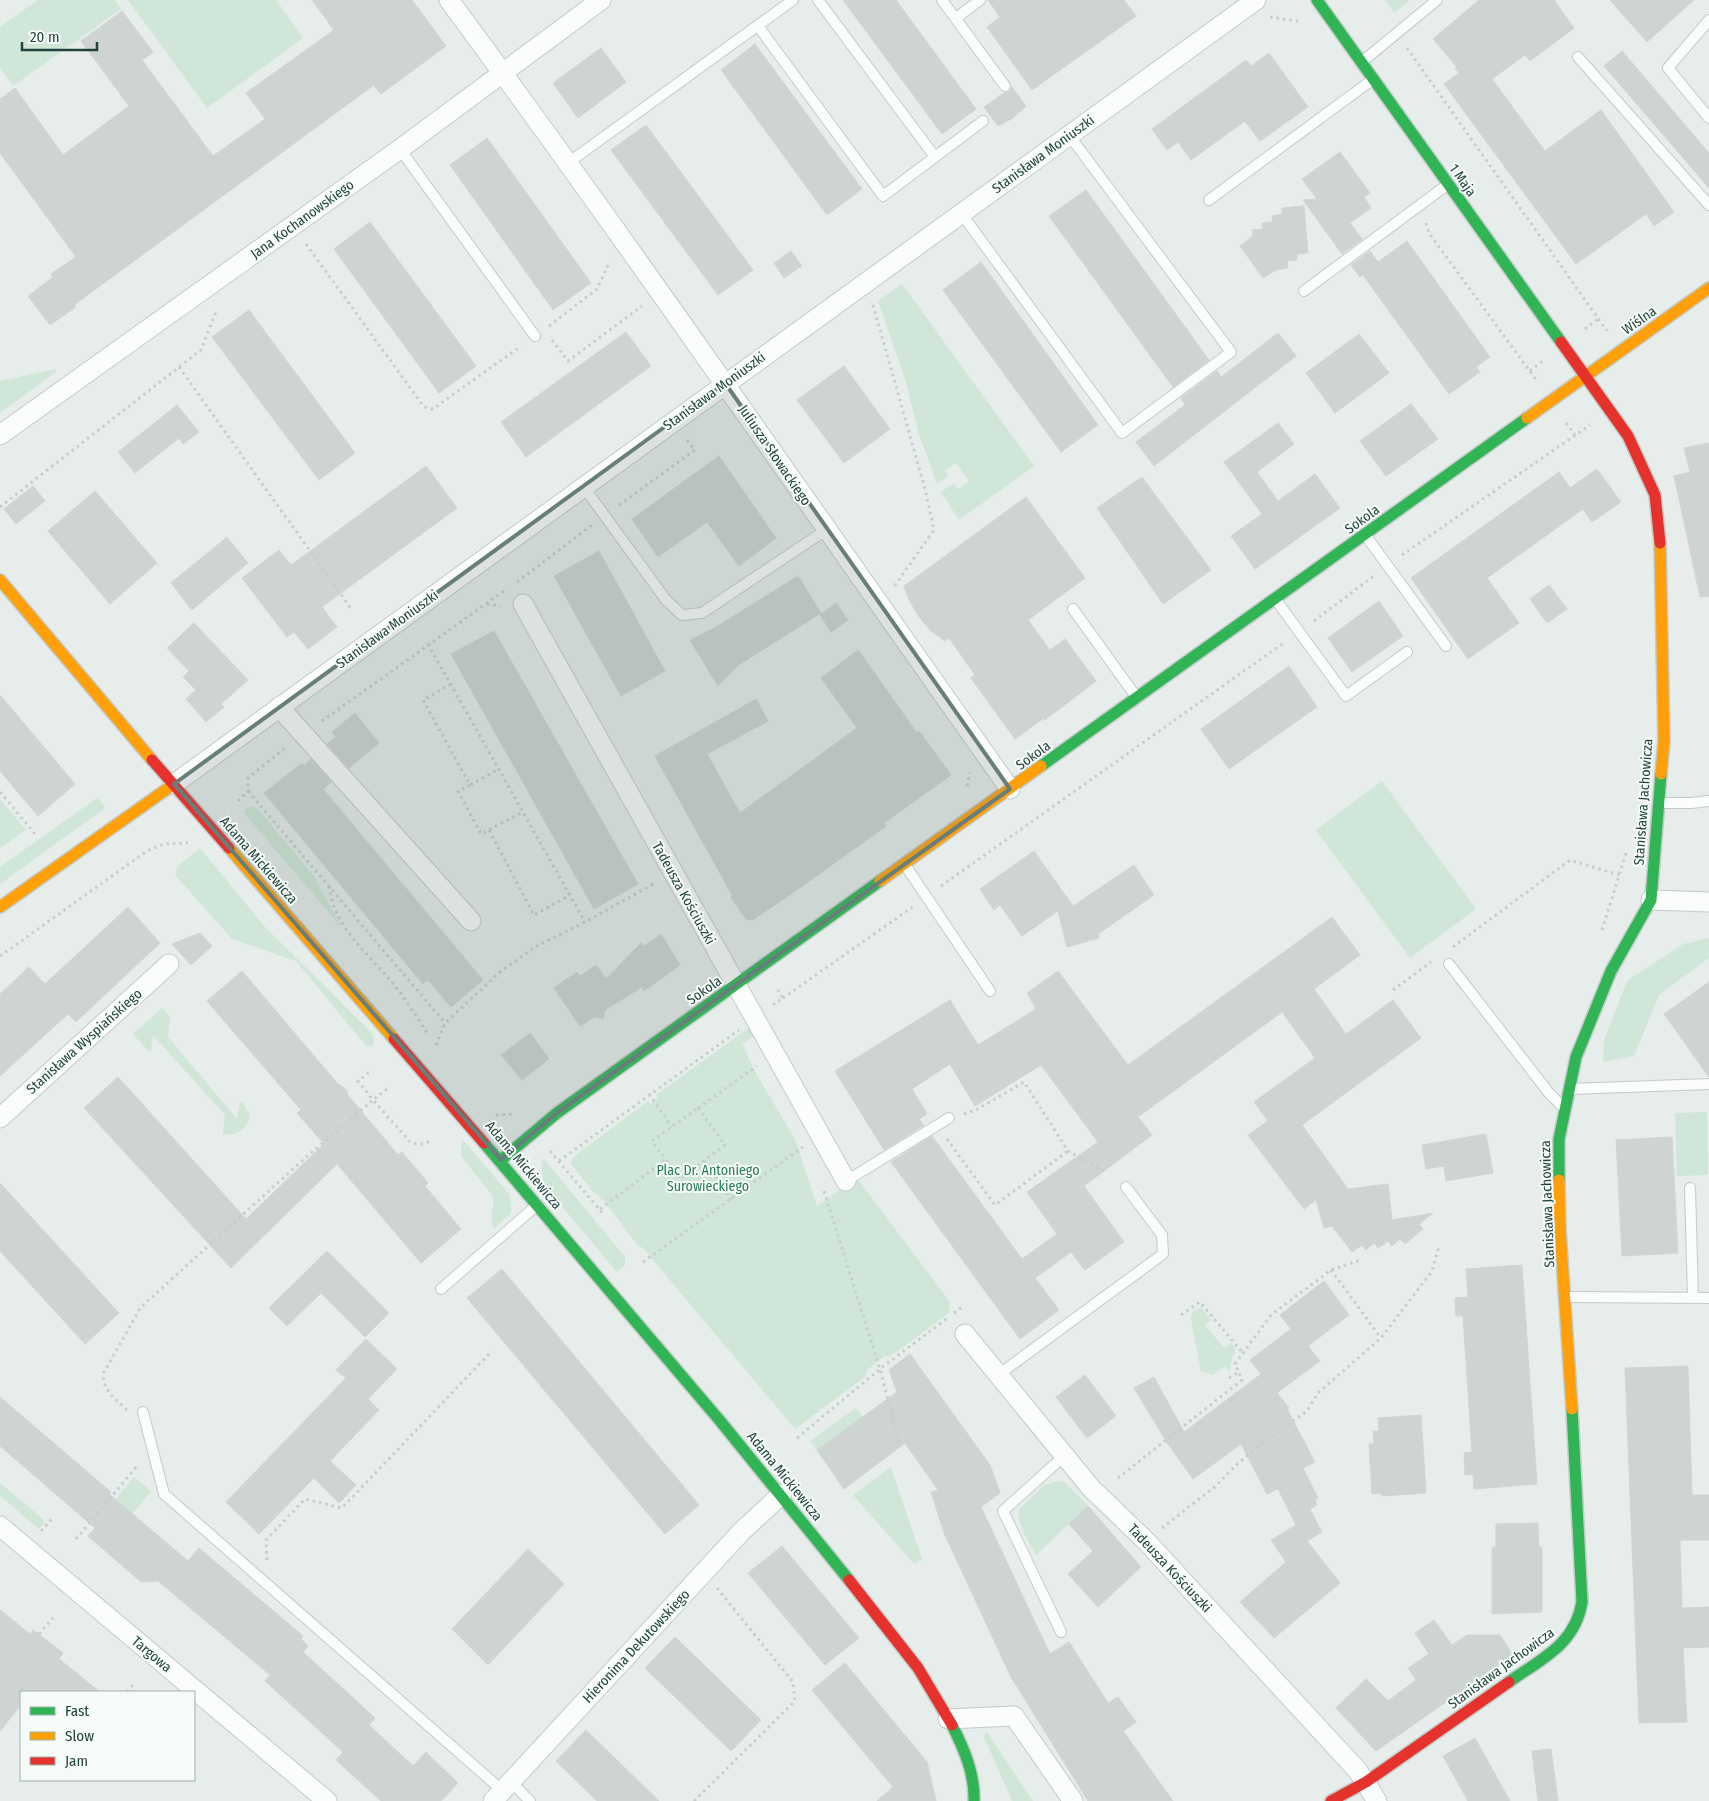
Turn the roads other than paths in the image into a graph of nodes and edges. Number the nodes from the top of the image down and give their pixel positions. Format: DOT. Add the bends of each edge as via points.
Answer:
graph roads {
  1 [pos="449,0"];
  2 [pos="602,0"];
  3 [pos="793,0"];
  4 [pos="818,0"];
  5 [pos="942,0"];
  6 [pos="980,0"];
  7 [pos="1256,0"];
  8 [pos="1317,0"];
  9 [pos="1437,0"];
  10 [pos="956,18"];
  11 [pos="1709,20"];
  12 [pos="758,26"];
  13 [pos="1578,57"];
  14 [pos="1362,62"];
  15 [pos="502,73"];
  16 [pos="1373,80"];
  17 [pos="1005,86"];
  18 [pos="1709,118"];
  19 [pos="983,121"];
  20 [pos="1069,135"];
  21 [pos="400,148"];
  22 [pos="934,157"];
  23 [pos="568,163"];
  24 [pos="1448,185"];
  25 [pos="1208,200"];
  26 [pos="1709,205"];
  27 [pos="961,213"];
  28 [pos="1709,288"];
  29 [pos="1304,291"];
  30 [pos="535,336"];
  31 [pos="1585,377"];
  32 [pos="725,383"];
  33 [pos="0,435"];
  34 [pos="584,486"];
  35 [pos="826,530"];
  36 [pos="1365,535"];
  37 [pos="0,580"];
  38 [pos="1275,599"];
  39 [pos="523,604"];
  40 [pos="1073,609"];
  41 [pos="1446,646"];
  42 [pos="1407,652"];
  43 [pos="1137,698"];
  44 [pos="279,707"];
  45 [pos="174,784"];
  46 [pos="1010,789"];
  47 [pos="1709,801"];
  48 [pos="1658,802"];
  49 [pos="905,865"];
  50 [pos="1651,900"];
  51 [pos="1709,902"];
  52 [pos="0,907"];
  53 [pos="471,921"];
  54 [pos="169,964"];
  55 [pos="1449,964"];
  56 [pos="736,986"];
  57 [pos="990,991"];
  58 [pos="1709,1084"];
  59 [pos="1569,1089"];
  60 [pos="1565,1108"];
  61 [pos="0,1118"];
  62 [pos="949,1118"];
  63 [pos="501,1160"];
  64 [pos="846,1181"];
  65 [pos="1126,1187"];
  66 [pos="1690,1188"];
  67 [pos="538,1204"];
  68 [pos="441,1289"];
  69 [pos="1566,1297"];
  70 [pos="1693,1298"];
  71 [pos="1709,1298"];
  72 [pos="965,1334"];
  73 [pos="998,1375"];
  74 [pos="143,1412"];
  75 [pos="1064,1456"];
  76 [pos="782,1494"];
  77 [pos="0,1526"];
  78 [pos="1061,1632"];
  79 [pos="948,1719"];
  80 [pos="1366,1782"];
  81 [pos="502,1791"];
  82 [pos="327,1801"];
  83 [pos="530,1801"];
  84 [pos="974,1801"];
  85 [pos="1073,1801"];
  86 [pos="1331,1801"];
  87 [pos="1377,1801"];
  1 -- 15 [label="street, Juliusza Słowackiego"];
  2 -- 15 [label="street, Jana Kochanowskiego"];
  3 -- 12 [label="lane"];
  4 -- 22 [label="lane"];
  5 -- 10 [label="lane"];
  6 -- 10 [label="lane"];
  7 -- 20 [label="street, Stanisława Moniuszki"];
  8 -- 14 [label="street, 1 Maja"];
  9 -- 14 [label="lane"];
  10 -- 17 [label="lane"];
  11 -- 18 [label="lane" via="1668,68"];
  12 -- 22 [label="lane" via="883,196"];
  12 -- 23 [label="lane"];
  13 -- 26 [label="lane"];
  14 -- 16 [label="street, 1 Maja"];
  15 -- 21 [label="street, Jana Kochanowskiego"];
  15 -- 23 [label="street, Juliusza Słowackiego"];
  16 -- 24 [label="street, 1 Maja"];
  16 -- 25 [label="lane"];
  19 -- 22 [label="lane"];
  20 -- 27 [label="street, Stanisława Moniuszki"];
  20 -- 27 [label="lane" via="1231,352 1122,433"];
  21 -- 30 [label="lane"];
  21 -- 33 [label="street, Jana Kochanowskiego"];
  23 -- 32 [label="street, Juliusza Słowackiego"];
  24 -- 29 [label="lane"];
  24 -- 31 [label="street, 1 Maja"];
  27 -- 32 [label="street, Stanisława Moniuszki"];
  28 -- 31 [label="street, Wiślna"];
  31 -- 36 [label="street, Sokola"];
  31 -- 48 [label="street, Stanisława Jachowicza" via="1628,436 1655,495 1660,533 1664,742"];
  32 -- 34 [label="street, Stanisława Moniuszki"];
  32 -- 35 [label="street, Juliusza Słowackiego"];
  34 -- 35 [label="lane" via="666,600 682,615 702,613"];
  34 -- 44 [label="street, Stanisława Moniuszki"];
  35 -- 46 [label="street, Juliusza Słowackiego"];
  36 -- 38 [label="street, Sokola"];
  36 -- 41 [label="lane"];
  37 -- 45 [label="street, Adama Mickiewicza"];
  38 -- 42 [label="lane" via="1346,696"];
  38 -- 43 [label="street, Sokola"];
  39 -- 56 [label="street, Tadeusza Kościuszki"];
  40 -- 43 [label="lane"];
  43 -- 46 [label="street, Sokola"];
  44 -- 45 [label="street, Stanisława Moniuszki"];
  44 -- 53 [label="street"];
  45 -- 52 [label="street"];
  45 -- 63 [label="street, Adama Mickiewicza"];
  46 -- 49 [label="street, Sokola"];
  47 -- 48 [label="lane" via="1691,804"];
  48 -- 50 [label="street, Stanisława Jachowicza"];
  49 -- 56 [label="street, Sokola"];
  49 -- 57 [label="lane"];
  50 -- 51 [label="street"];
  50 -- 59 [label="street, Stanisława Jachowicza" via="1611,971 1576,1057"];
  54 -- 61 [label="street, Stanisława Wyspiańskiego"];
  55 -- 60 [label="lane" via="1549,1093"];
  56 -- 63 [label="street, Sokola" via="557,1113"];
  56 -- 64 [label="street, Tadeusza Kościuszki"];
  58 -- 59 [label="lane"];
  59 -- 60 [label="street, Stanisława Jachowicza"];
  60 -- 69 [label="street, Stanisława Jachowicza" via="1559,1139 1560,1228"];
  62 -- 64 [label="lane"];
  63 -- 67 [label="street, Adama Mickiewicza"];
  65 -- 73 [label="lane" via="1162,1235 1163,1254"];
  66 -- 70 [label="lane"];
  67 -- 68 [label="lane"];
  67 -- 76 [label="street, Adama Mickiewicza"];
  69 -- 70 [label="lane"];
  69 -- 80 [label="street, Stanisława Jachowicza" via="1582,1602 1580,1616 1572,1634 1563,1644"];
  70 -- 71 [label="lane"];
  72 -- 73 [label="street, Tadeusza Kościuszki"];
  73 -- 75 [label="street, Tadeusza Kościuszki"];
  74 -- 81 [label="lane" via="164,1494"];
  75 -- 78 [label="lane" via="1003,1511"];
  75 -- 80 [label="street, Tadeusza Kościuszki"];
  76 -- 79 [label="street, Adama Mickiewicza" via="908,1656 939,1700"];
  76 -- 81 [label="street, Hieronima Dekutowskiego" via="742,1531"];
  77 -- 82 [label="street, Targowa"];
  79 -- 84 [label="street, Adama Mickiewicza" via="973,1773"];
  79 -- 85 [label="street" via="1014,1716"];
  80 -- 86 [label="street, Stanisława Jachowicza"];
  80 -- 87 [label="street, Tadeusza Kościuszki"];
  81 -- 83 [label="lane"];
}
